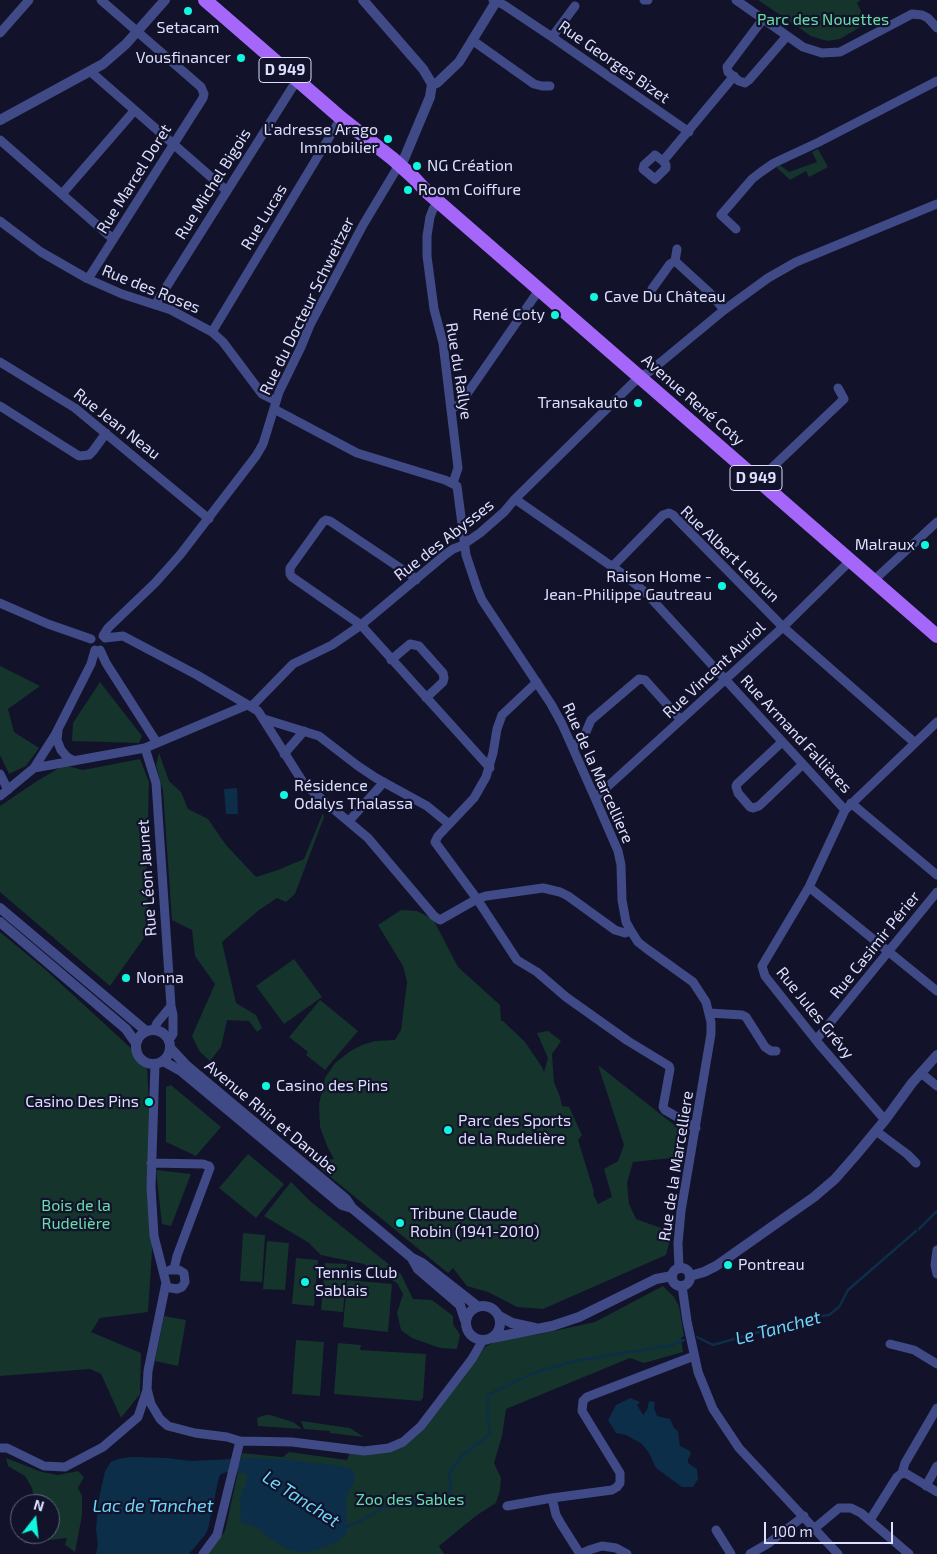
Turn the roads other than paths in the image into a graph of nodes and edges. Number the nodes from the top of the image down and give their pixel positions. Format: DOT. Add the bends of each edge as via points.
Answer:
graph roads {
  1 [pos="28,0"];
  2 [pos="100,0"];
  3 [pos="165,0"];
  4 [pos="205,0"];
  5 [pos="363,0"];
  6 [pos="495,0"];
  7 [pos="644,0"];
  8 [pos="648,0"];
  9 [pos="736,0"];
  10 [pos="575,6"];
  11 [pos="763,19"];
  12 [pos="937,28"];
  13 [pos="137,32"];
  14 [pos="0,33"];
  15 [pos="788,36"];
  16 [pos="552,37"];
  17 [pos="472,40"];
  18 [pos="91,72"];
  19 [pos="734,76"];
  20 [pos="297,80"];
  21 [pos="937,80"];
  22 [pos="432,84"];
  23 [pos="550,86"];
  24 [pos="134,111"];
  25 [pos="341,118"];
  26 [pos="0,120"];
  27 [pos="689,132"];
  28 [pos="0,140"];
  29 [pos="174,144"];
  30 [pos="663,160"];
  31 [pos="398,168"];
  32 [pos="227,191"];
  33 [pos="62,194"];
  34 [pos="438,202"];
  35 [pos="937,204"];
  36 [pos="0,221"];
  37 [pos="736,229"];
  38 [pos="114,239"];
  39 [pos="677,249"];
  40 [pos="675,261"];
  41 [pos="88,279"];
  42 [pos="652,289"];
  43 [pos="539,290"];
  44 [pos="155,305"];
  45 [pos="724,310"];
  46 [pos="212,332"];
  47 [pos="0,362"];
  48 [pos="639,376"];
  49 [pos="838,388"];
  50 [pos="275,405"];
  51 [pos="0,407"];
  52 [pos="451,409"];
  53 [pos="106,433"];
  54 [pos="758,480"];
  55 [pos="453,484"];
  56 [pos="515,499"];
  57 [pos="209,519"];
  58 [pos="937,522"];
  59 [pos="464,544"];
  60 [pos="850,561"];
  61 [pos="612,567"];
  62 [pos="416,580"];
  63 [pos="873,581"];
  64 [pos="0,603"];
  65 [pos="361,625"];
  66 [pos="783,627"];
  67 [pos="937,636"];
  68 [pos="104,637"];
  69 [pos="91,639"];
  70 [pos="98,650"];
  71 [pos="391,660"];
  72 [pos="725,679"];
  73 [pos="538,682"];
  74 [pos="426,698"];
  75 [pos="249,706"];
  76 [pos="264,719"];
  77 [pos="681,720"];
  78 [pos="937,722"];
  79 [pos="58,728"];
  80 [pos="304,731"];
  81 [pos="782,742"];
  82 [pos="157,743"];
  83 [pos="914,743"];
  84 [pos="572,746"];
  85 [pos="145,748"];
  86 [pos="284,754"];
  87 [pos="74,761"];
  88 [pos="803,764"];
  89 [pos="34,768"];
  90 [pos="490,768"];
  91 [pos="0,774"];
  92 [pos="384,782"];
  93 [pos="8,790"];
  94 [pos="0,796"];
  95 [pos="595,798"];
  96 [pos="848,807"];
  97 [pos="349,821"];
  98 [pos="449,824"];
  99 [pos="937,874"];
  100 [pos="809,887"];
  101 [pos="937,892"];
  102 [pos="477,899"];
  103 [pos="0,908"];
  104 [pos="0,922"];
  105 [pos="631,931"];
  106 [pos="889,952"];
  107 [pos="937,991"];
  108 [pos="171,1006"];
  109 [pos="709,1013"];
  110 [pos="150,1030"];
  111 [pos="816,1040"];
  112 [pos="136,1043"];
  113 [pos="170,1044"];
  114 [pos="776,1051"];
  115 [pos="937,1055"];
  116 [pos="159,1062"];
  117 [pos="921,1073"];
  118 [pos="937,1086"];
  119 [pos="885,1120"];
  120 [pos="696,1128"];
  121 [pos="876,1131"];
  122 [pos="151,1163"];
  123 [pos="916,1163"];
  124 [pos="352,1208"];
  125 [pos="937,1250"];
  126 [pos="412,1258"];
  127 [pos="174,1269"];
  128 [pos="676,1272"];
  129 [pos="937,1274"];
  130 [pos="164,1275"];
  131 [pos="690,1276"];
  132 [pos="682,1286"];
  133 [pos="166,1287"];
  134 [pos="477,1306"];
  135 [pos="499,1316"];
  136 [pos="465,1320"];
  137 [pos="538,1328"];
  138 [pos="488,1339"];
  139 [pos="890,1344"];
  140 [pos="694,1356"];
  141 [pos="937,1364"];
  142 [pos="147,1389"];
  143 [pos="937,1408"];
  144 [pos="157,1414"];
  145 [pos="138,1417"];
  146 [pos="240,1441"];
  147 [pos="0,1448"];
  148 [pos="937,1466"];
  149 [pos="902,1474"];
  150 [pos="926,1486"];
  151 [pos="937,1492"];
  152 [pos="552,1498"];
  153 [pos="507,1506"];
  154 [pos="804,1516"];
  155 [pos="870,1520"];
  156 [pos="815,1528"];
  157 [pos="716,1530"];
  158 [pos="834,1553"];
  159 [pos="203,1554"];
  160 [pos="580,1554"];
  161 [pos="627,1554"];
  162 [pos="732,1554"];
  163 [pos="750,1554"];
  164 [pos="908,1554"];
  1 -- 14 [label="street"];
  2 -- 13 [label="street"];
  3 -- 13 [label="street"];
  4 -- 20 [label="main road, D 949"];
  5 -- 22 [label="street"];
  6 -- 16 [label="street, Rue Georges Bizet"];
  6 -- 17 [label="street"];
  7 -- 8 [label="street"];
  9 -- 11 [label="street"];
  10 -- 16 [label="street"];
  11 -- 15 [label="street"];
  11 -- 19 [label="street" via="729,63 727,70"];
  12 -- 15 [label="street" via="928,18 912,14 840,52 830,53 803,47"];
  13 -- 18 [label="street"];
  13 -- 29 [label="street, Rue Marcel Doret" via="201,87 204,94"];
  15 -- 19 [label="street" via="747,82"];
  16 -- 27 [label="street, Rue Georges Bizet"];
  17 -- 22 [label="street" via="454,68"];
  17 -- 23 [label="street" via="534,84"];
  18 -- 24 [label="street"];
  18 -- 26 [label="street"];
  19 -- 27 [label="street"];
  20 -- 25 [label="main road, D 949"];
  20 -- 32 [label="street, Rue Michel Bigois"];
  21 -- 37 [label="street" via="761,172 721,216"];
  22 -- 31 [label="street, Rue du Docteur Schweitzer" via="430,97"];
  24 -- 29 [label="street"];
  24 -- 33 [label="street"];
  25 -- 31 [label="main road, D 949"];
  25 -- 46 [label="street, Rue Lucas"];
  27 -- 30 [label="street"];
  28 -- 33 [label="street"];
  29 -- 32 [label="street"];
  29 -- 38 [label="street, Rue Marcel Doret"];
  31 -- 34 [label="main road, Avenue René Coty / D 949" via="414,178"];
  31 -- 50 [label="street, Rue du Docteur Schweitzer" via="362,225 326,294"];
  32 -- 44 [label="street, Rue Michel Bigois"];
  33 -- 38 [label="street"];
  34 -- 43 [label="main road, Avenue René Coty / D 949"];
  34 -- 52 [label="street, Rue du Rallye" via="430,217 427,256"];
  35 -- 45 [label="street, Rue des Abysses" via="796,262"];
  36 -- 41 [label="street, Rue des Roses" via="41,252"];
  38 -- 41 [label="street, Rue Marcel Doret"];
  39 -- 40 [label="street"];
  40 -- 42 [label="street"];
  40 -- 45 [label="street"];
  41 -- 44 [label="street, Rue des Roses"];
  43 -- 48 [label="main road, Avenue René Coty / D 949"];
  43 -- 52 [label="street" via="460,404"];
  44 -- 46 [label="street, Rue des Roses"];
  45 -- 48 [label="street, Rue des Abysses" via="649,372"];
  46 -- 50 [label="street, Rue des Roses" via="224,342 262,394"];
  47 -- 53 [label="street, Rue Jean Neau" via="75,408"];
  48 -- 54 [label="main road, Avenue René Coty / D 949"];
  48 -- 56 [label="street, Rue des Abysses"];
  49 -- 54 [label="street" via="844,398"];
  50 -- 55 [label="street, Rue des Roses" via="358,453"];
  50 -- 57 [label="street, Rue du Docteur Schweitzer" via="263,444"];
  51 -- 53 [label="street" via="79,456 94,451"];
  52 -- 55 [label="street, Rue du Rallye" via="458,468"];
  53 -- 57 [label="street, Rue Jean Neau"];
  54 -- 60 [label="main road, Avenue René Coty / D 949"];
  55 -- 59 [label="street, Rue du Rallye" via="458,489"];
  56 -- 59 [label="street, Rue des Abysses"];
  56 -- 61 [label="street"];
  57 -- 68 [label="street, Rue du Docteur Schweitzer" via="155,584 108,628"];
  58 -- 63 [label="street"];
  59 -- 62 [label="street, Rue des Abysses" via="446,554"];
  59 -- 73 [label="street, Rue de la Marcelliere" via="482,600"];
  60 -- 63 [label="main road, Avenue René Coty / D 949"];
  60 -- 66 [label="street, Rue Vincent Auriol"];
  61 -- 66 [label="street, Rue Albert Lebrun" via="663,515 669,514 676,517"];
  61 -- 72 [label="street, Rue Armand Fallières" via="647,594"];
  62 -- 65 [label="street, Rue des Abysses"];
  62 -- 65 [label="street" via="330,521 323,522 290,568 290,574"];
  63 -- 67 [label="main road, Avenue René Coty"];
  64 -- 69 [label="street"];
  65 -- 71 [label="street"];
  65 -- 75 [label="street, Rue des Abysses" via="332,645 293,664"];
  66 -- 72 [label="street, Rue Vincent Auriol"];
  66 -- 83 [label="street"];
  68 -- 69 [label="street" via="96,634"];
  68 -- 70 [label="street" via="106,645"];
  68 -- 75 [label="street" via="123,636"];
  69 -- 70 [label="street" via="90,644"];
  70 -- 79 [label="street"];
  70 -- 82 [label="street"];
  71 -- 74 [label="street"];
  71 -- 74 [label="street" via="410,644 419,646 444,678"];
  72 -- 77 [label="street, Rue Vincent Auriol"];
  72 -- 81 [label="street, Rue Armand Fallières"];
  73 -- 84 [label="street, Rue de la Marcelliere"];
  73 -- 90 [label="street" via="502,715"];
  74 -- 90 [label="street"];
  75 -- 76 [label="street"];
  75 -- 82 [label="street, Rue des Abysses"];
  76 -- 80 [label="street"];
  76 -- 86 [label="street"];
  77 -- 84 [label="street" via="646,680 639,679 591,720 583,739"];
  77 -- 95 [label="street, Rue Vincent Auriol"];
  78 -- 83 [label="street"];
  79 -- 87 [label="street" via="57,740 61,750"];
  79 -- 89 [label="street"];
  80 -- 86 [label="street"];
  80 -- 92 [label="street" via="324,739"];
  81 -- 88 [label="street, Rue Armand Fallières"];
  81 -- 88 [label="street" via="736,786 738,794 750,807 759,806"];
  82 -- 85 [label="street, Rue des Abysses"];
  83 -- 96 [label="street"];
  84 -- 95 [label="street, Rue de la Marcelliere"];
  85 -- 87 [label="street, Rue des Abysses"];
  85 -- 108 [label="street, Rue Léon Jaunet" via="156,783"];
  86 -- 97 [label="street" via="304,784"];
  87 -- 89 [label="street, Rue des Abysses"];
  88 -- 96 [label="street, Rue Armand Fallières"];
  89 -- 93 [label="street"];
  90 -- 98 [label="street" via="474,798"];
  91 -- 93 [label="street"];
  92 -- 97 [label="street"];
  92 -- 98 [label="street" via="427,806"];
  93 -- 94 [label="street"];
  95 -- 105 [label="street, Rue de la Marcelliere" via="618,851 622,900"];
  96 -- 99 [label="street, Rue Armand Fallières"];
  96 -- 100 [label="street, Rue Jules Grévy"];
  97 -- 102 [label="street" via="440,920"];
  98 -- 102 [label="street" via="435,842"];
  100 -- 106 [label="street"];
  100 -- 111 [label="street, Rue Jules Grévy" via="762,966 764,976"];
  101 -- 106 [label="street, Rue Casimir Périer"];
  102 -- 105 [label="street" via="532,888 552,890 568,896 615,930"];
  102 -- 120 [label="street" via="517,960 628,1041 668,1066 663,1107"];
  103 -- 110 [label="street"];
  104 -- 112 [label="street" via="126,1029"];
  105 -- 109 [label="street, Rue de la Marcelliere" via="646,949 693,982"];
  106 -- 107 [label="street"];
  106 -- 111 [label="street, Rue Casimir Périer"];
  108 -- 110 [label="street"];
  108 -- 113 [label="street, Rue Léon Jaunet" via="173,1034"];
  109 -- 114 [label="street" via="742,1015 765,1047"];
  109 -- 120 [label="street, Rue de la Marcelliere" via="710,1047"];
  110 -- 112 [label="street"];
  110 -- 113 [label="street" via="162,1032"];
  111 -- 119 [label="street, Rue Jules Grévy"];
  112 -- 116 [label="street" via="142,1060"];
  113 -- 116 [label="street" via="169,1053"];
  113 -- 124 [label="street, Avenue Rhin et Danube" via="186,1065 346,1199"];
  115 -- 117 [label="street"];
  116 -- 122 [label="street"];
  116 -- 124 [label="street, Avenue Rhin et Danube" via="181,1071 342,1205"];
  117 -- 118 [label="street"];
  117 -- 119 [label="street"];
  119 -- 121 [label="street"];
  120 -- 128 [label="street, Rue de la Marcelliere" via="681,1211"];
  121 -- 123 [label="street"];
  121 -- 131 [label="street" via="835,1179 814,1196 716,1266"];
  122 -- 127 [label="street" via="203,1164 210,1168"];
  122 -- 130 [label="street" via="154,1236"];
  124 -- 126 [label="street, Avenue Rhin et Danube"];
  125 -- 129 [label="street"];
  126 -- 134 [label="street, Avenue Rhin et Danube"];
  126 -- 136 [label="street, Avenue Rhin et Danube" via="418,1269 460,1305"];
  127 -- 130 [label="street"];
  127 -- 133 [label="street" via="184,1273 185,1282 177,1289"];
  128 -- 131 [label="street" via="687,1270"];
  128 -- 132 [label="street" via="675,1283"];
  128 -- 137 [label="street" via="579,1317"];
  130 -- 133 [label="street"];
  131 -- 132 [label="street"];
  132 -- 140 [label="street"];
  133 -- 142 [label="street"];
  134 -- 135 [label="street" via="491,1308"];
  134 -- 136 [label="street"];
  135 -- 137 [label="street" via="512,1323"];
  135 -- 138 [label="street" via="499,1330"];
  136 -- 138 [label="street" via="473,1338"];
  137 -- 138 [label="street"];
  138 -- 146 [label="street" via="421,1426 403,1442 390,1448 364,1451 292,1442"];
  139 -- 141 [label="street" via="914,1350"];
  140 -- 152 [label="street" via="583,1401 582,1411 617,1467 620,1483 612,1490"];
  140 -- 154 [label="street" via="712,1409 724,1429"];
  142 -- 144 [label="street"];
  142 -- 145 [label="street"];
  143 -- 149 [label="street" via="905,1463"];
  144 -- 145 [label="street"];
  144 -- 146 [label="street" via="168,1426"];
  145 -- 147 [label="street" via="103,1447 65,1467 44,1466 7,1448"];
  146 -- 159 [label="street" via="217,1534"];
  148 -- 150 [label="street"];
  149 -- 150 [label="street"];
  149 -- 155 [label="street"];
  150 -- 151 [label="street"];
  152 -- 153 [label="street"];
  152 -- 160 [label="street" via="558,1520"];
  154 -- 156 [label="street"];
  154 -- 163 [label="street"];
  155 -- 156 [label="street" via="845,1507 839,1508"];
  155 -- 164 [label="street"];
  156 -- 158 [label="street"];
  157 -- 162 [label="street"];
  160 -- 161 [label="street" via="602,1546"];
}
